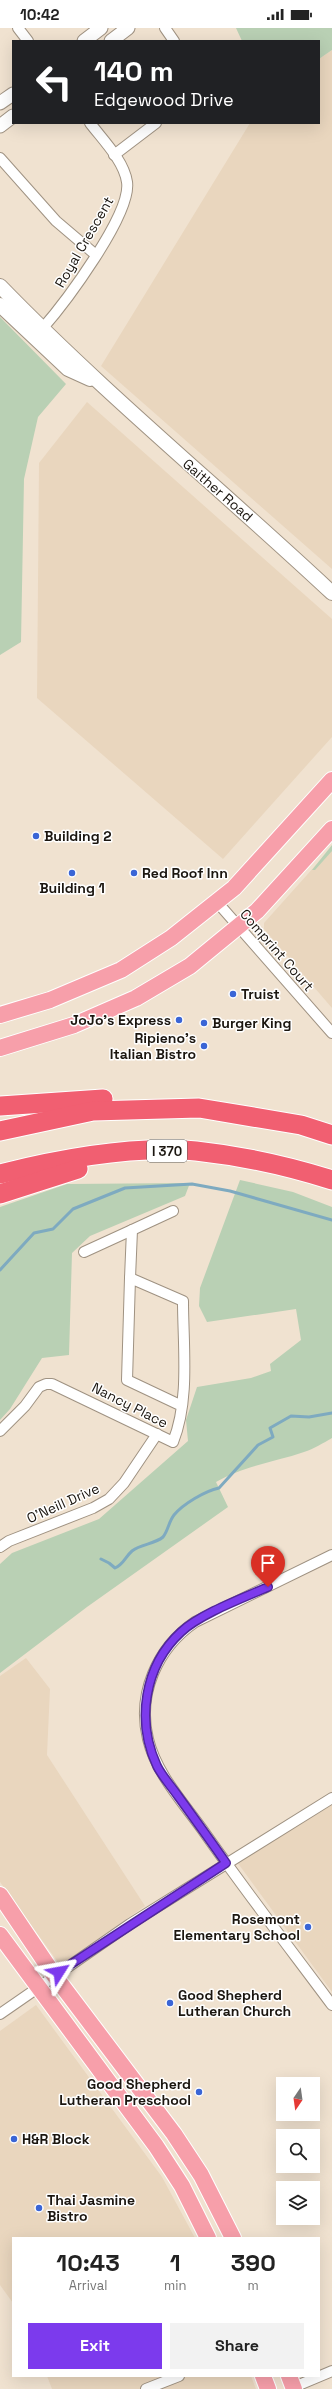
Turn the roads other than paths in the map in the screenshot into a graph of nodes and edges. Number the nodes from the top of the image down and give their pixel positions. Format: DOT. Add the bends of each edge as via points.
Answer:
graph roads {
  1 [pos="18,28"];
  2 [pos="101,28"];
  3 [pos="128,28"];
  4 [pos="165,28"];
  5 [pos="27,40"];
  6 [pos="85,40"];
  7 [pos="112,40"];
  8 [pos="173,40"];
  9 [pos="12,95"];
  10 [pos="0,103"];
  11 [pos="12,117"];
  12 [pos="91,124"];
  13 [pos="155,124"];
  14 [pos="0,126"];
  15 [pos="114,155"];
  16 [pos="0,158"];
  17 [pos="96,255"];
  18 [pos="0,286"];
  19 [pos="0,305"];
  20 [pos="42,329"];
  21 [pos="105,386"];
  22 [pos="332,593"];
  23 [pos="332,780"];
  24 [pos="332,829"];
  25 [pos="217,902"];
  26 [pos="238,928"];
  27 [pos="0,1015"];
  28 [pos="332,1033"];
  29 [pos="0,1048"];
  30 [pos="0,1106"];
  31 [pos="332,1122"];
  32 [pos="0,1130"];
  33 [pos="332,1135"];
  34 [pos="138,1151"];
  35 [pos="0,1174"];
  36 [pos="332,1180"];
  37 [pos="0,1194"];
  38 [pos="173,1211"];
  39 [pos="132,1230"];
  40 [pos="84,1252"];
  41 [pos="130,1278"];
  42 [pos="182,1406"];
  43 [pos="0,1431"];
  44 [pos="157,1434"];
  45 [pos="0,1547"];
  46 [pos="332,1555"];
  47 [pos="332,1798"];
  48 [pos="226,1863"];
  49 [pos="0,1895"];
  50 [pos="0,1935"];
  51 [pos="54,1975"];
  52 [pos="39,1986"];
  53 [pos="332,2005"];
  54 [pos="0,2014"];
  55 [pos="208,2237"];
  56 [pos="232,2237"];
  57 [pos="332,2371"];
  58 [pos="320,2375"];
  59 [pos="176,2377"];
  60 [pos="263,2377"];
  61 [pos="314,2377"];
  62 [pos="292,2384"];
  63 [pos="146,2389"];
  64 [pos="268,2389"];
  1 -- 5 [label="street"];
  2 -- 6 [label="street"];
  3 -- 7 [label="street"];
  4 -- 8 [label="street"];
  9 -- 10 [label="street"];
  11 -- 14 [label="street"];
  12 -- 15 [label="street, Royal Crescent"];
  13 -- 15 [label="street"];
  15 -- 17 [label="street, Royal Crescent" via="128,183 126,196 118,217"];
  16 -- 17 [label="street" via="56,221"];
  17 -- 20 [label="street, Royal Crescent" via="67,299"];
  18 -- 20 [label="main road, Gaither Road"];
  19 -- 21 [label="main road, Gaither Road" via="68,369"];
  20 -- 21 [label="main road, Gaither Road"];
  21 -- 22 [label="main road, Gaither Road" via="160,439"];
  23 -- 25 [label="main road" via="260,860"];
  24 -- 26 [label="main road" via="262,907"];
  25 -- 26 [label="street, Comprint Court"];
  25 -- 27 [label="main road" via="171,938 121,970 50,1000"];
  26 -- 28 [label="street, Comprint Court"];
  26 -- 29 [label="main road" via="190,966 140,996 74,1025"];
  30 -- 31 [label="highway" via="154,1096 201,1098 251,1104"];
  32 -- 33 [label="highway" via="93,1111 199,1108 301,1125"];
  34 -- 35 [label="highway, I 370" via="101,1154"];
  34 -- 36 [label="highway, I 370" via="195,1151 291,1167"];
  34 -- 37 [label="highway"];
  38 -- 39 [label="street"];
  39 -- 40 [label="street"];
  39 -- 41 [label="street, Nancy Place"];
  41 -- 42 [label="street, Nancy Place" via="183,1301"];
  41 -- 42 [label="street, Nancy Place" via="127,1380"];
  42 -- 44 [label="street, Nancy Place" via="173,1442"];
  43 -- 44 [label="street, Nancy Place" via="25,1406 39,1387 52,1384"];
  44 -- 45 [label="street, O'Neill Drive" via="124,1483 109,1498 93,1508 9,1541"];
  46 -- 48 [label="street" via="188,1627 159,1660 149,1682 145,1713 148,1738 157,1766"];
  47 -- 48 [label="street"];
  48 -- 51 [label="street"];
  48 -- 53 [label="street"];
  49 -- 51 [label="main road"];
  50 -- 52 [label="main road"];
  51 -- 52 [label="street"];
  51 -- 56 [label="main road" via="174,2134 201,2176"];
  52 -- 54 [label="street"];
  52 -- 55 [label="main road" via="156,2146 182,2186"];
  57 -- 58 [label="street"];
  59 -- 63 [label="street"];
  60 -- 64 [label="main road"];
  61 -- 62 [label="street"];
}
